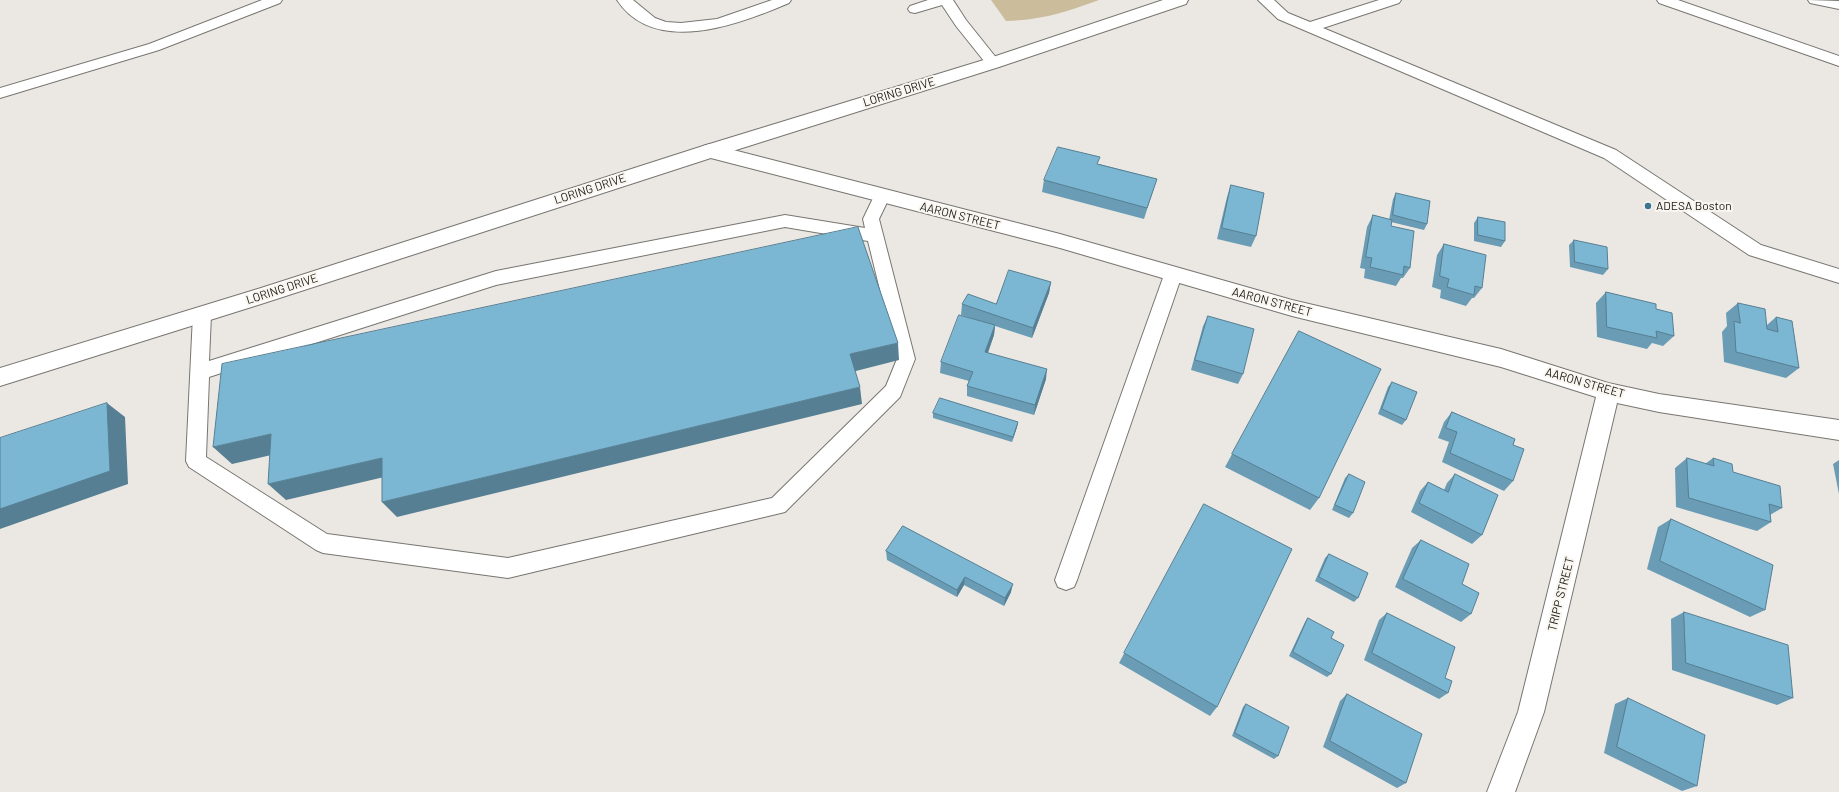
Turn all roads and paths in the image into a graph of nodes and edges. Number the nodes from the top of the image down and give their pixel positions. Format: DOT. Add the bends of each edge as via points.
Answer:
graph roads {
  1 [pos="274,0"];
  2 [pos="624,0"];
  3 [pos="784,0"];
  4 [pos="942,0"];
  5 [pos="946,0"];
  6 [pos="1180,0"];
  7 [pos="1265,0"];
  8 [pos="1394,0"];
  9 [pos="1664,0"];
  10 [pos="1815,0"];
  11 [pos="1839,5"];
  12 [pos="915,9"];
  13 [pos="1310,27"];
  14 [pos="1839,61"];
  15 [pos="993,63"];
  16 [pos="0,93"];
  17 [pos="710,150"];
  18 [pos="882,196"];
  19 [pos="875,236"];
  20 [pos="1173,275"];
  21 [pos="1839,276"];
  22 [pos="202,315"];
  23 [pos="199,372"];
  24 [pos="0,377"];
  25 [pos="1608,392"];
  26 [pos="1839,430"];
  27 [pos="1066,580"];
  28 [pos="1502,792"];
  1 -- 16 [label="lane" via="154,47"];
  2 -- 3 [label="lane" via="650,21 681,29 742,16"];
  4 -- 12 [label="lane"];
  5 -- 15 [label="lane"];
  6 -- 15 [label="street, LORING DRIVE"];
  7 -- 13 [label="lane" via="1283,16"];
  8 -- 13 [label="lane"];
  9 -- 14 [label="lane"];
  10 -- 11 [label="lane"];
  13 -- 21 [label="lane" via="1610,154 1755,250"];
  15 -- 17 [label="street, LORING DRIVE"];
  17 -- 18 [label="street, AARON STREET"];
  17 -- 22 [label="street, LORING DRIVE"];
  18 -- 19 [label="lane" via="871,219"];
  18 -- 20 [label="street, AARON STREET" via="1060,241"];
  19 -- 23 [label="lane" via="785,221 496,278"];
  19 -- 23 [label="lane" via="906,359 893,392 778,506 508,568 323,542 316,538 196,461"];
  20 -- 25 [label="street, AARON STREET" via="1292,308 1501,358"];
  20 -- 27 [label="lane"];
  22 -- 23 [label="lane"];
  22 -- 24 [label="street, LORING DRIVE"];
  25 -- 26 [label="street, AARON STREET" via="1659,403"];
  25 -- 28 [label="street, TRIPP STREET" via="1531,712"];
}
